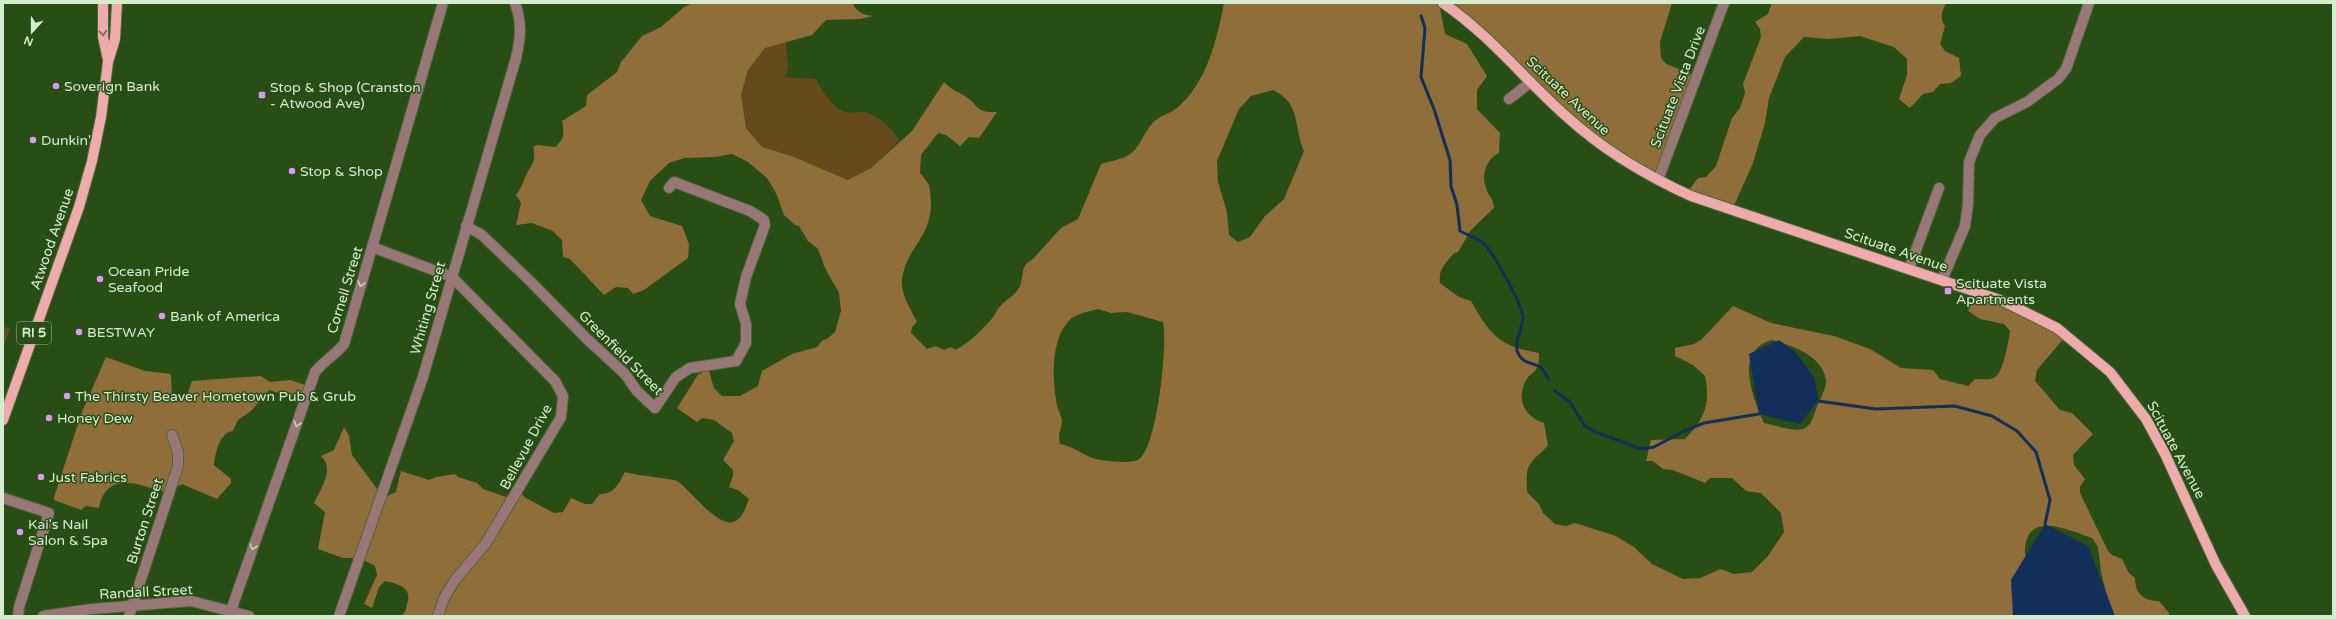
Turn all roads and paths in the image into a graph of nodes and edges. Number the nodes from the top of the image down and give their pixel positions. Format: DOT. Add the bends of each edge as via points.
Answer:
graph roads {
  1 [pos="103,3"];
  2 [pos="117,3"];
  3 [pos="443,3"];
  4 [pos="516,3"];
  5 [pos="1443,3"];
  6 [pos="1724,3"];
  7 [pos="2089,3"];
  8 [pos="108,62"];
  9 [pos="1531,82"];
  10 [pos="1509,99"];
  11 [pos="1658,180"];
  12 [pos="669,188"];
  13 [pos="1939,188"];
  14 [pos="466,226"];
  15 [pos="372,247"];
  16 [pos="1910,269"];
  17 [pos="452,277"];
  18 [pos="1942,280"];
  19 [pos="3,420"];
  20 [pos="172,435"];
  21 [pos="3,498"];
  22 [pos="134,605"];
  23 [pos="230,613"];
  24 [pos="18,616"];
  25 [pos="43,616"];
  26 [pos="129,616"];
  27 [pos="249,616"];
  28 [pos="339,616"];
  29 [pos="438,616"];
  30 [pos="2245,616"];
  1 -- 2 [label="main road"];
  1 -- 8 [label="main road, Atwood Avenue / RI 5, one-way" via="102,37"];
  2 -- 8 [label="main road, Atwood Avenue / RI 5" via="115,39"];
  3 -- 15 [label="street, Cornell Street"];
  4 -- 14 [label="street, Whiting Street" via="521,21 521,36"];
  5 -- 9 [label="main road, Scituate Avenue" via="1490,41"];
  6 -- 11 [label="street, Scituate Vista Drive"];
  7 -- 18 [label="street" via="2066,69 2058,79 2027,102 1995,118 1980,135 1969,162 1965,226"];
  8 -- 19 [label="main road, Atwood Avenue / RI 5" via="99,128 79,207"];
  9 -- 10 [label="street"];
  9 -- 11 [label="main road, Scituate Avenue" via="1600,144 1628,164"];
  11 -- 16 [label="main road, Scituate Avenue" via="1691,196"];
  12 -- 14 [label="street, Greenfield Street" via="674,182 750,211 764,220 765,225 746,277 740,304 746,324 746,343 736,360 690,368 676,377 655,408 637,391 625,374 530,281 482,235"];
  13 -- 16 [label="street"];
  14 -- 17 [label="street, Whiting Street"];
  15 -- 17 [label="street, Bellevue Drive"];
  15 -- 23 [label="street, Cornell Street, one-way" via="344,344 315,372"];
  16 -- 18 [label="main road, Scituate Avenue"];
  17 -- 28 [label="street, Whiting Street" via="414,408"];
  17 -- 29 [label="street, Bellevue Drive" via="555,381 562,390 564,404 561,417 520,490 486,543 455,580 444,598"];
  18 -- 30 [label="main road, Scituate Avenue" via="2003,301 2057,328 2115,378 2146,419 2165,454 2216,565"];
  20 -- 22 [label="street, Burton Street" via="178,452 178,466"];
  21 -- 24 [label="street" via="49,513"];
  22 -- 23 [label="street, Randall Street" via="190,601"];
  22 -- 25 [label="street, Randall Street"];
  22 -- 26 [label="street, Burton Street"];
  23 -- 27 [label="street, Randall Street"];
}
